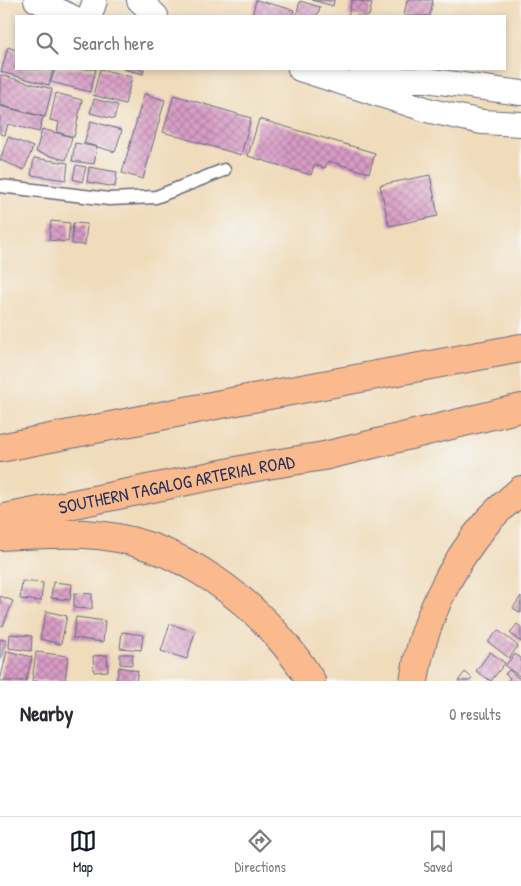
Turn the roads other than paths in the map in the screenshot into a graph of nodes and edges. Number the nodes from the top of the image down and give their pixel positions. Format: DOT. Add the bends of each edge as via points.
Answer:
graph roads {
  1 [pos="36,0"];
  2 [pos="95,0"];
  3 [pos="139,0"];
  4 [pos="68,15"];
  5 [pos="90,15"];
  6 [pos="155,15"];
  7 [pos="304,70"];
  8 [pos="340,80"];
  9 [pos="521,93"];
  10 [pos="521,124"];
  11 [pos="224,170"];
  12 [pos="0,186"];
  13 [pos="521,348"];
  14 [pos="521,408"];
  15 [pos="0,448"];
  16 [pos="521,490"];
  17 [pos="0,519"];
  18 [pos="0,536"];
  19 [pos="311,681"];
  20 [pos="414,681"];
  1 -- 4 [label="street"];
  2 -- 5 [label="street"];
  3 -- 6 [label="street"];
  7 -- 8 [label="street"];
  8 -- 9 [label="street" via="426,80"];
  8 -- 10 [label="street" via="431,111 482,122"];
  11 -- 12 [label="lane" via="156,197 109,199"];
  13 -- 15 [label="highway"];
  14 -- 17 [label="highway, SOUTHERN TAGALOG ARTERIAL ROAD" via="354,449"];
  16 -- 20 [label="highway" via="488,520 458,559 426,630"];
  18 -- 19 [label="highway" via="85,534 104,537 132,542 199,570 253,609 282,639"];
}
